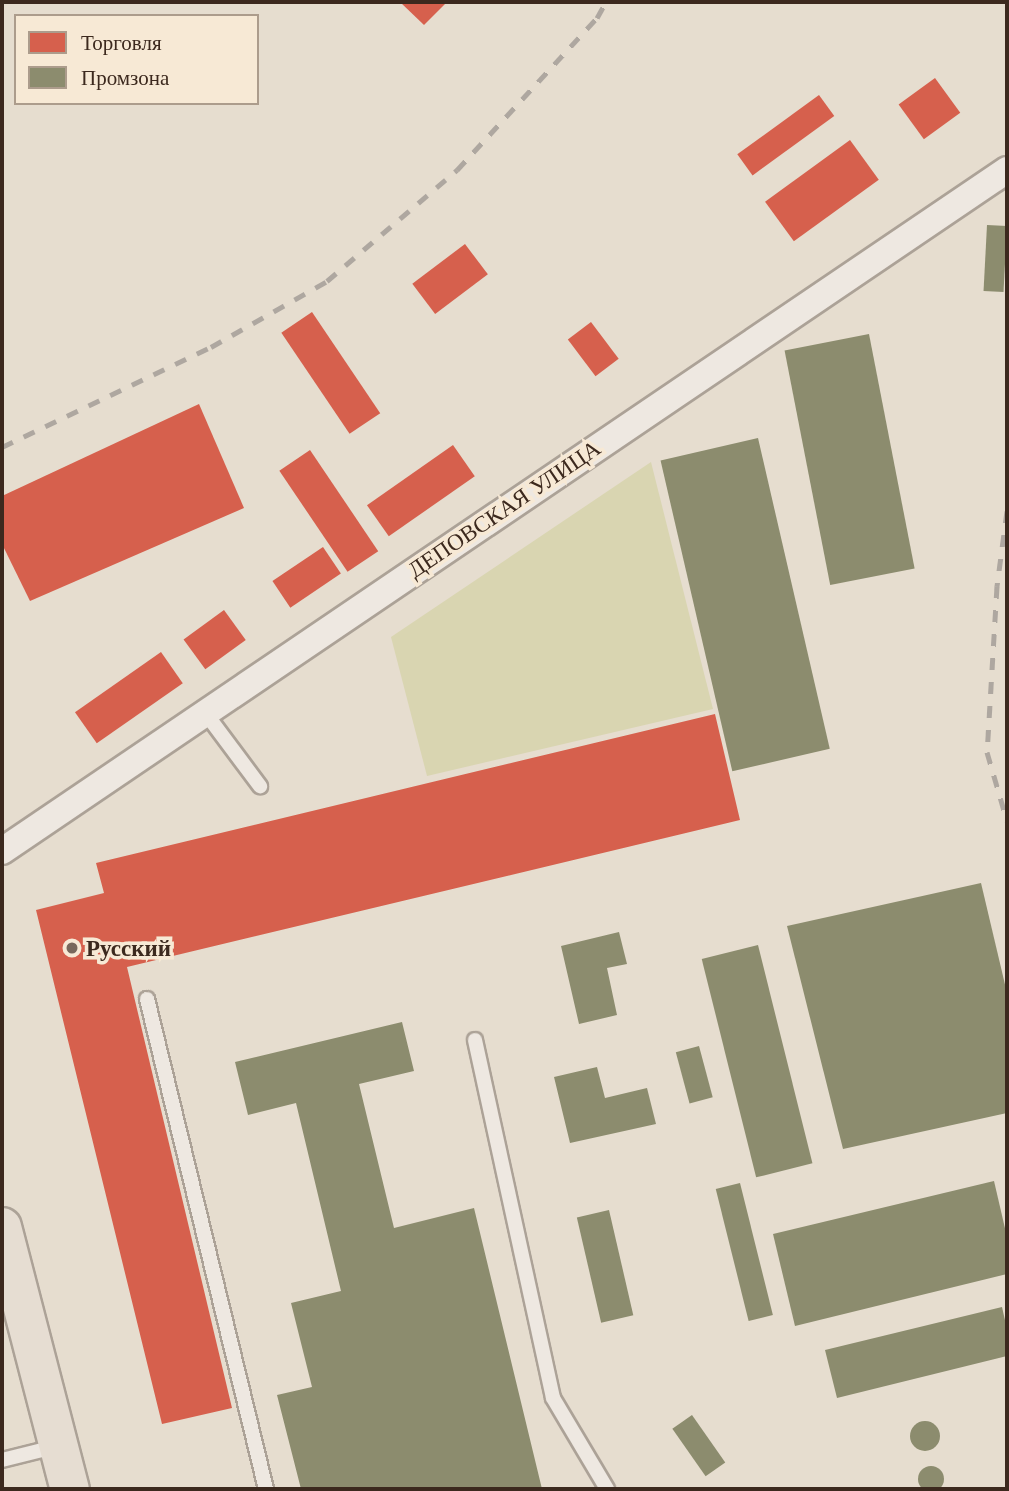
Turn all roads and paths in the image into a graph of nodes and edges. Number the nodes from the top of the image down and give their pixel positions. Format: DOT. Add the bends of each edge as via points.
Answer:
graph roads {
  1 [pos="1007,170"];
  2 [pos="204,711"];
  3 [pos="260,786"];
  4 [pos="2,851"];
  5 [pos="147,999"];
  6 [pos="475,1040"];
  7 [pos="2,1227"];
  8 [pos="60,1445"];
  9 [pos="2,1460"];
  10 [pos="71,1489"];
  11 [pos="266,1489"];
  12 [pos="607,1489"];
  1 -- 2 [label="street, ДЕПОВСКАЯ УЛИЦА"];
  2 -- 3 [label="lane"];
  2 -- 4 [label="street, ДЕПОВСКАЯ УЛИЦА"];
  5 -- 11 [label="lane"];
  6 -- 12 [label="lane" via="553,1398"];
  7 -- 8 [label="main road"];
  8 -- 9 [label="lane"];
  8 -- 10 [label="main road"];
}
